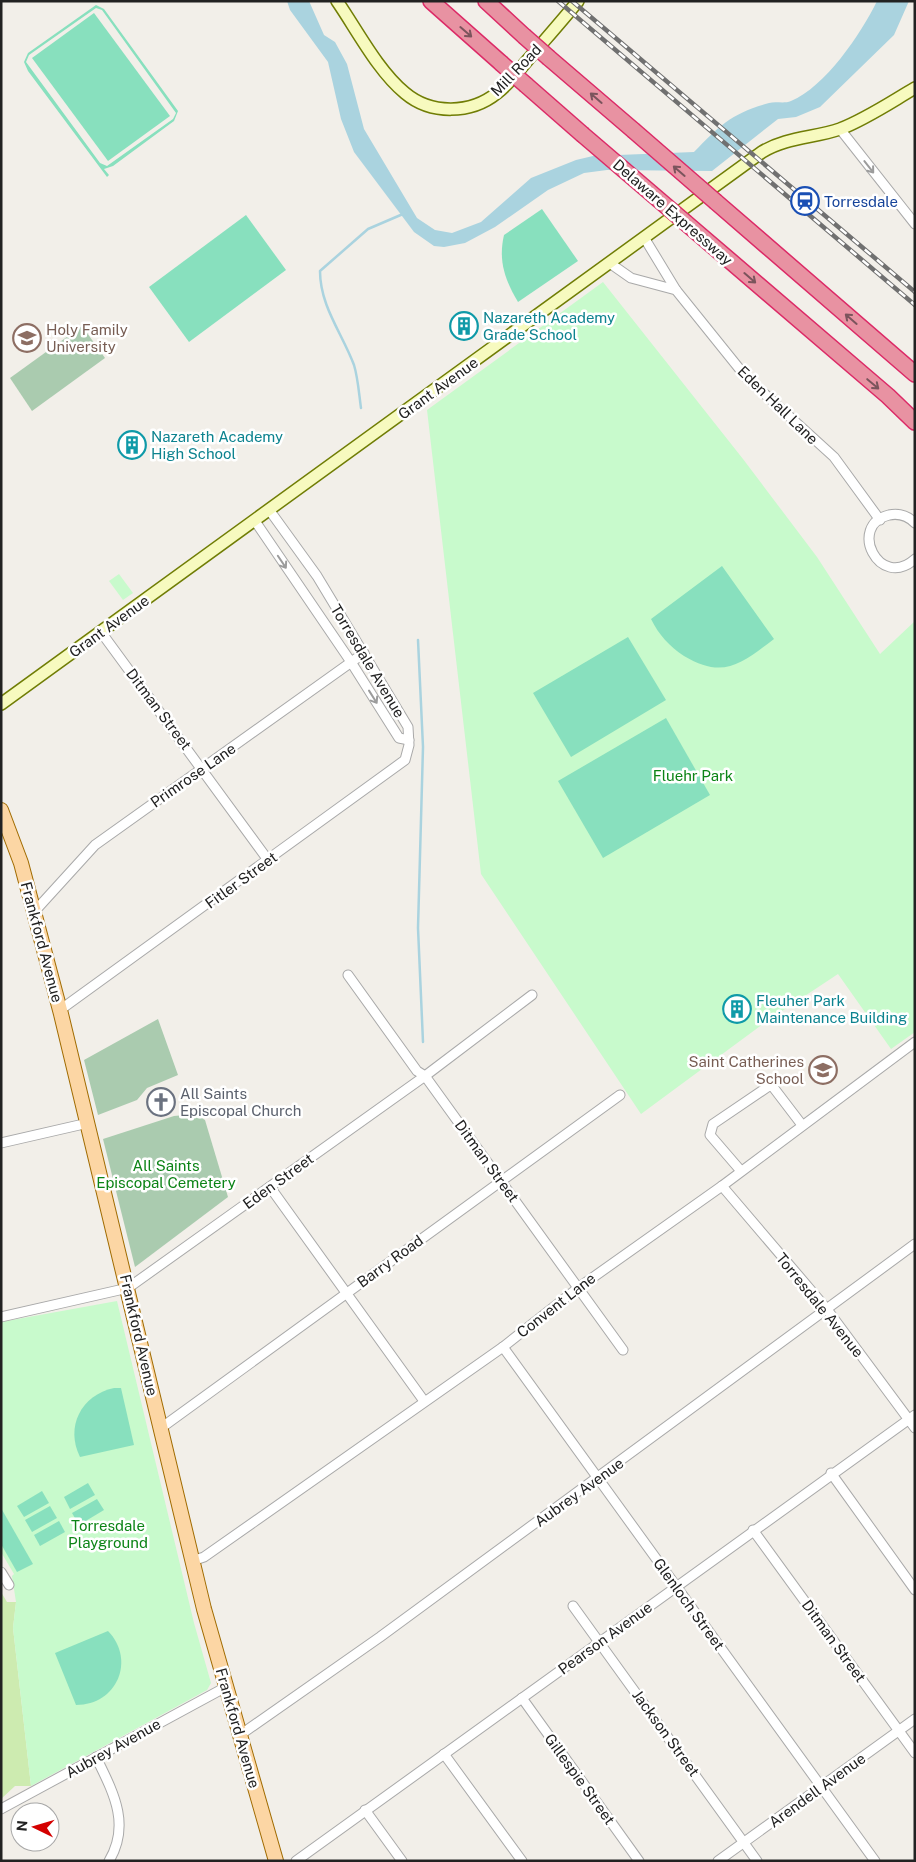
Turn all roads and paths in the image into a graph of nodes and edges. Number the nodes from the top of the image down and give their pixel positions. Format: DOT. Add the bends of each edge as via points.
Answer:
graph roads {
  1 [pos="337,1"];
  2 [pos="431,1"];
  3 [pos="486,1"];
  4 [pos="578,1"];
  5 [pos="915,88"];
  6 [pos="840,129"];
  7 [pos="915,224"];
  8 [pos="645,238"];
  9 [pos="611,264"];
  10 [pos="676,290"];
  11 [pos="915,374"];
  12 [pos="915,422"];
  13 [pos="270,511"];
  14 [pos="880,520"];
  15 [pos="255,521"];
  16 [pos="915,523"];
  17 [pos="915,559"];
  18 [pos="101,632"];
  19 [pos="364,653"];
  20 [pos="351,662"];
  21 [pos="1,704"];
  22 [pos="409,740"];
  23 [pos="203,769"];
  24 [pos="1,810"];
  25 [pos="268,860"];
  26 [pos="34,912"];
  27 [pos="348,975"];
  28 [pos="532,995"];
  29 [pos="60,1010"];
  30 [pos="915,1042"];
  31 [pos="425,1076"];
  32 [pos="620,1095"];
  33 [pos="88,1123"];
  34 [pos="802,1125"];
  35 [pos="1,1143"];
  36 [pos="740,1171"];
  37 [pos="502,1180"];
  38 [pos="722,1186"];
  39 [pos="270,1187"];
  40 [pos="915,1244"];
  41 [pos="128,1288"];
  42 [pos="578,1288"];
  43 [pos="346,1294"];
  44 [pos="826,1308"];
  45 [pos="1,1317"];
  46 [pos="503,1347"];
  47 [pos="623,1350"];
  48 [pos="424,1400"];
  49 [pos="912,1417"];
  50 [pos="161,1428"];
  51 [pos="915,1428"];
  52 [pos="831,1473"];
  53 [pos="598,1478"];
  54 [pos="753,1530"];
  55 [pos="192,1561"];
  56 [pos="1,1572"];
  57 [pos="9,1585"];
  58 [pos="676,1586"];
  59 [pos="915,1590"];
  60 [pos="573,1606"];
  61 [pos="600,1642"];
  62 [pos="226,1687"];
  63 [pos="522,1698"];
  64 [pos="915,1719"];
  65 [pos="899,1730"];
  66 [pos="240,1735"];
  67 [pos="915,1753"];
  68 [pos="444,1754"];
  69 [pos="96,1757"];
  70 [pos="822,1786"];
  71 [pos="1,1809"];
  72 [pos="365,1810"];
  73 [pos="744,1842"];
  74 [pos="109,1861"];
  75 [pos="276,1861"];
  76 [pos="296,1861"];
  77 [pos="402,1861"];
  78 [pos="522,1861"];
  79 [pos="639,1861"];
  80 [pos="718,1861"];
  81 [pos="757,1861"];
  82 [pos="875,1861"];
  1 -- 4 [label="street, Mill Road" via="403,92 422,104 458,109 478,104 504,87"];
  2 -- 12 [label="highway, Delaware Expressway, one-way, bridge"];
  11 -- 3 [label="highway, one-way, bridge"];
  5 -- 6 [label="street, Grant Avenue"];
  6 -- 7 [label="street, one-way"];
  6 -- 8 [label="street, Grant Avenue" via="768,148"];
  8 -- 9 [label="street, Grant Avenue"];
  8 -- 10 [label="street, Eden Hall Lane"];
  9 -- 10 [label="street" via="631,278"];
  9 -- 13 [label="street, Grant Avenue"];
  10 -- 14 [label="street, Eden Hall Lane" via="746,377 834,458"];
  13 -- 15 [label="street, Grant Avenue"];
  13 -- 19 [label="street, Torresdale Avenue" via="317,576"];
  14 -- 16 [label="street" via="890,515 901,515"];
  14 -- 17 [label="street" via="869,538 870,549 876,559 895,568"];
  15 -- 18 [label="street, Grant Avenue"];
  15 -- 20 [label="street, Torresdale Avenue, one-way"];
  18 -- 21 [label="street, Grant Avenue"];
  18 -- 23 [label="street, Ditman Street"];
  19 -- 20 [label="street, Primrose Lane"];
  19 -- 22 [label="street, Torresdale Avenue" via="408,727"];
  20 -- 22 [label="street, Torresdale Avenue, one-way" via="398,738"];
  20 -- 23 [label="street, Primrose Lane"];
  22 -- 25 [label="street, Fitler Street" via="405,760"];
  23 -- 25 [label="street, Ditman Street"];
  23 -- 26 [label="street, Primrose Lane" via="92,847"];
  24 -- 26 [label="main road, Frankford Avenue" via="18,853"];
  25 -- 29 [label="street, Fitler Street"];
  26 -- 29 [label="main road, Frankford Avenue"];
  27 -- 31 [label="street, Ditman Street" via="417,1071"];
  28 -- 31 [label="street, Eden Street"];
  29 -- 33 [label="main road, Frankford Avenue"];
  30 -- 34 [label="street, Convent Lane"];
  31 -- 37 [label="street, Ditman Street"];
  31 -- 39 [label="street, Eden Street"];
  32 -- 37 [label="street, Barry Road"];
  33 -- 35 [label="street"];
  33 -- 41 [label="main road, Frankford Avenue"];
  34 -- 36 [label="street, Convent Lane"];
  34 -- 36 [label="street" via="769,1086 713,1124 710,1134"];
  36 -- 38 [label="street, Convent Lane"];
  37 -- 42 [label="street, Ditman Street"];
  37 -- 43 [label="street, Barry Road"];
  38 -- 42 [label="street, Convent Lane"];
  38 -- 44 [label="street, Torresdale Avenue"];
  39 -- 41 [label="street, Eden Street"];
  39 -- 43 [label="street"];
  40 -- 44 [label="street, Aubrey Avenue"];
  41 -- 45 [label="street, Eden Street"];
  41 -- 50 [label="main road, Frankford Avenue"];
  42 -- 46 [label="street, Convent Lane"];
  42 -- 47 [label="street, Ditman Street"];
  43 -- 48 [label="street"];
  43 -- 50 [label="street, Barry Road"];
  44 -- 49 [label="street, Torresdale Avenue"];
  44 -- 53 [label="street, Aubrey Avenue"];
  46 -- 48 [label="street, Convent Lane"];
  46 -- 53 [label="street, Glenloch Street"];
  48 -- 55 [label="street, Convent Lane" via="204,1557"];
  49 -- 51 [label="street, Torresdale Avenue"];
  49 -- 52 [label="street, Pearson Avenue"];
  50 -- 55 [label="main road, Frankford Avenue"];
  52 -- 54 [label="street, Pearson Avenue"];
  52 -- 59 [label="street"];
  53 -- 58 [label="street, Glenloch Street"];
  53 -- 66 [label="street, Aubrey Avenue"];
  54 -- 58 [label="street, Pearson Avenue"];
  54 -- 65 [label="street, Ditman Street"];
  55 -- 62 [label="main road, Frankford Avenue"];
  56 -- 57 [label="street"];
  58 -- 61 [label="street, Pearson Avenue"];
  58 -- 70 [label="street, Glenloch Street"];
  60 -- 61 [label="street, Jackson Street"];
  61 -- 63 [label="street, Pearson Avenue"];
  61 -- 73 [label="street, Jackson Street"];
  62 -- 66 [label="main road, Frankford Avenue"];
  62 -- 69 [label="street, Aubrey Avenue"];
  63 -- 68 [label="street, Pearson Avenue"];
  63 -- 79 [label="street, Gillespie Street"];
  64 -- 65 [label="street, Arendell Avenue"];
  65 -- 67 [label="street, Ditman Street"];
  65 -- 70 [label="street, Arendell Avenue"];
  66 -- 75 [label="main road, Frankford Avenue"];
  68 -- 72 [label="street, Pearson Avenue"];
  68 -- 78 [label="street"];
  69 -- 71 [label="street, Aubrey Avenue"];
  69 -- 74 [label="street" via="119,1810 118,1840"];
  70 -- 73 [label="street, Arendell Avenue"];
  70 -- 82 [label="street, Glenloch Street"];
  72 -- 76 [label="street, Pearson Avenue"];
  72 -- 77 [label="street"];
  73 -- 80 [label="street, Arendell Avenue"];
  73 -- 81 [label="street, Jackson Street"];
}
